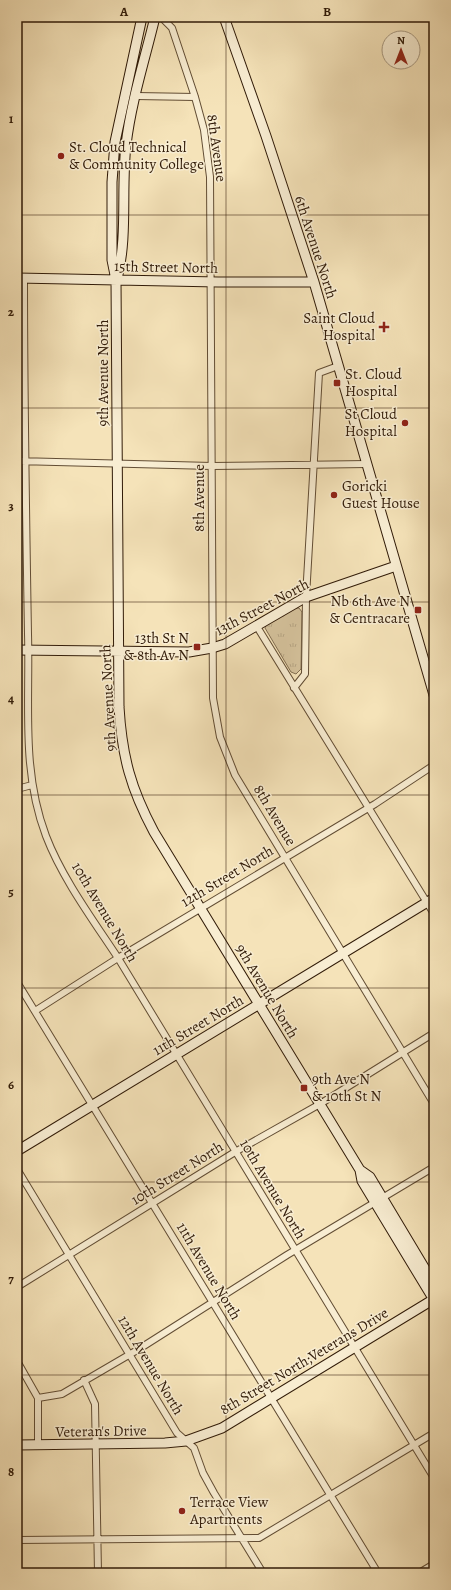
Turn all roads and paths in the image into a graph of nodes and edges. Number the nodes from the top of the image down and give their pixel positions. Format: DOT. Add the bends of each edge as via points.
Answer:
graph roads {
  1 [pos="142,17"];
  2 [pos="155,17"];
  3 [pos="161,17"];
  4 [pos="224,17"];
  5 [pos="136,96"];
  6 [pos="195,97"];
  7 [pos="20,278"];
  8 [pos="116,280"];
  9 [pos="210,282"];
  10 [pos="314,282"];
  11 [pos="338,366"];
  12 [pos="17,462"];
  13 [pos="25,462"];
  14 [pos="118,463"];
  15 [pos="367,464"];
  16 [pos="314,465"];
  17 [pos="212,466"];
  18 [pos="396,566"];
  19 [pos="306,597"];
  20 [pos="256,626"];
  21 [pos="212,648"];
  22 [pos="17,650"];
  23 [pos="28,650"];
  24 [pos="119,652"];
  25 [pos="294,688"];
  26 [pos="434,695"];
  27 [pos="434,766"];
  28 [pos="32,784"];
  29 [pos="17,788"];
  30 [pos="368,808"];
  31 [pos="284,857"];
  32 [pos="430,900"];
  33 [pos="200,908"];
  34 [pos="434,914"];
  35 [pos="343,954"];
  36 [pos="118,958"];
  37 [pos="17,982"];
  38 [pos="260,1005"];
  39 [pos="35,1011"];
  40 [pos="434,1033"];
  41 [pos="403,1052"];
  42 [pos="176,1054"];
  43 [pos="320,1104"];
  44 [pos="434,1104"];
  45 [pos="93,1105"];
  46 [pos="17,1151"];
  47 [pos="235,1152"];
  48 [pos="434,1167"];
  49 [pos="17,1169"];
  50 [pos="379,1201"];
  51 [pos="153,1203"];
  52 [pos="296,1250"];
  53 [pos="70,1255"];
  54 [pos="434,1284"];
  55 [pos="17,1287"];
  56 [pos="434,1299"];
  57 [pos="213,1304"];
  58 [pos="354,1347"];
  59 [pos="130,1354"];
  60 [pos="17,1361"];
  61 [pos="84,1380"];
  62 [pos="270,1397"];
  63 [pos="38,1398"];
  64 [pos="434,1433"];
  65 [pos="186,1441"];
  66 [pos="17,1445"];
  67 [pos="38,1445"];
  68 [pos="97,1445"];
  69 [pos="414,1445"];
  70 [pos="434,1478"];
  71 [pos="330,1495"];
  72 [pos="241,1538"];
  73 [pos="17,1540"];
  74 [pos="98,1541"];
  75 [pos="434,1564"];
  76 [pos="98,1573"];
  77 [pos="262,1573"];
  78 [pos="378,1573"];
  79 [pos="419,1573"];
  1 -- 8 [label="street, 9th Avenue North" via="115,142 112,260"];
  2 -- 5 [label="street, 9th Avenue North"];
  3 -- 6 [label="street, 8th Avenue" via="172,28"];
  4 -- 10 [label="street, 6th Avenue North"];
  5 -- 6 [label="street"];
  5 -- 8 [label="street, 9th Avenue North" via="126,144 122,259"];
  6 -- 9 [label="street, 8th Avenue" via="204,130 210,177"];
  7 -- 8 [label="street, 15th Street North"];
  7 -- 13 [label="street, 10th Avenue North"];
  8 -- 9 [label="street, 15th Street North"];
  8 -- 14 [label="street, 9th Avenue North"];
  9 -- 10 [label="street, 15th Street North"];
  9 -- 17 [label="street, 8th Avenue"];
  10 -- 11 [label="street, 6th Avenue North"];
  11 -- 15 [label="street, 6th Avenue North"];
  11 -- 16 [label="street" via="319,373"];
  12 -- 13 [label="street"];
  13 -- 14 [label="street"];
  13 -- 23 [label="street, 10th Avenue North"];
  14 -- 17 [label="street"];
  14 -- 24 [label="street, 9th Avenue North"];
  15 -- 16 [label="street"];
  15 -- 18 [label="street, 6th Avenue North"];
  16 -- 17 [label="street"];
  16 -- 19 [label="street"];
  17 -- 21 [label="street, 8th Avenue"];
  18 -- 19 [label="street, 13th Street North"];
  18 -- 26 [label="street, 6th Avenue North"];
  19 -- 20 [label="street, 13th Street North"];
  19 -- 25 [label="street" via="305,674"];
  20 -- 21 [label="street, 13th Street North"];
  20 -- 25 [label="street"];
  21 -- 24 [label="street, 13th Street North" via="189,652"];
  21 -- 31 [label="street, 8th Avenue" via="213,698 220,737 235,775"];
  22 -- 23 [label="street, 13th Street North"];
  23 -- 24 [label="street, 13th Street North"];
  23 -- 28 [label="street, 10th Avenue North" via="27,742"];
  24 -- 33 [label="street, 9th Avenue North" via="121,728 131,783 154,832"];
  25 -- 30 [label="street"];
  27 -- 30 [label="street, 12th Street North"];
  28 -- 29 [label="street"];
  28 -- 36 [label="street, 10th Avenue North" via="46,837 75,892"];
  30 -- 31 [label="street, 12th Street North"];
  30 -- 32 [label="street"];
  31 -- 33 [label="street, 12th Street North"];
  31 -- 35 [label="street, 8th Avenue"];
  32 -- 34 [label="street"];
  32 -- 35 [label="street, 11th Street North"];
  33 -- 36 [label="street, 12th Street North"];
  33 -- 38 [label="street, 9th Avenue North"];
  35 -- 38 [label="street, 11th Street North"];
  35 -- 41 [label="street, 8th Avenue"];
  36 -- 39 [label="street, 12th Street North"];
  36 -- 42 [label="street, 10th Avenue North"];
  37 -- 39 [label="street, 11th Avenue North"];
  38 -- 42 [label="street, 11th Street North"];
  38 -- 43 [label="street, 9th Avenue North"];
  39 -- 45 [label="street, 11th Avenue North"];
  40 -- 41 [label="street, 10th Street North"];
  41 -- 43 [label="street, 10th Street North"];
  41 -- 44 [label="street, 8th Avenue"];
  42 -- 45 [label="street, 11th Street North"];
  42 -- 47 [label="street, 10th Avenue North"];
  43 -- 47 [label="street, 10th Street North"];
  43 -- 50 [label="street, 9th Avenue North" via="360,1170 370,1177"];
  45 -- 46 [label="street, 11th Street North"];
  45 -- 51 [label="street, 11th Avenue North"];
  47 -- 51 [label="street, 10th Street North"];
  47 -- 52 [label="street, 10th Avenue North"];
  48 -- 50 [label="street"];
  49 -- 53 [label="street, 12th Avenue North"];
  50 -- 52 [label="street"];
  50 -- 54 [label="street, 9th Avenue North"];
  50 -- 56 [label="street, 9th Avenue North"];
  51 -- 53 [label="street, 10th Street North"];
  51 -- 57 [label="street, 11th Avenue North"];
  52 -- 57 [label="street"];
  52 -- 58 [label="street, 10th Avenue North"];
  53 -- 55 [label="street, 10th Street North"];
  53 -- 59 [label="street, 12th Avenue North"];
  56 -- 58 [label="street, 8th Street North;Veterans Drive"];
  57 -- 59 [label="street"];
  57 -- 62 [label="street, 11th Avenue North"];
  58 -- 62 [label="street, 8th Street North;Veterans Drive"];
  58 -- 69 [label="street, 10th Avenue North"];
  59 -- 61 [label="street"];
  59 -- 65 [label="street, 12th Avenue North" via="177,1433"];
  60 -- 63 [label="street"];
  61 -- 63 [label="street" via="62,1394"];
  61 -- 68 [label="street" via="96,1404"];
  62 -- 65 [label="street, 8th Street North;Veterans Drive" via="222,1428"];
  62 -- 71 [label="street, 11th Avenue North"];
  63 -- 67 [label="street"];
  64 -- 69 [label="street"];
  65 -- 68 [label="street, Veteran's Drive" via="142,1445"];
  65 -- 72 [label="street, 12th Avenue North" via="194,1448 203,1473"];
  66 -- 67 [label="street, Veteran's Drive"];
  67 -- 68 [label="street, Veteran's Drive"];
  68 -- 74 [label="street"];
  69 -- 70 [label="street, 10th Avenue North"];
  69 -- 71 [label="street"];
  71 -- 72 [label="street" via="259,1538"];
  71 -- 78 [label="street, 11th Avenue North"];
  72 -- 74 [label="street"];
  72 -- 77 [label="street, 12th Avenue North"];
  73 -- 74 [label="street"];
  74 -- 76 [label="street"];
  75 -- 79 [label="street"];
}
